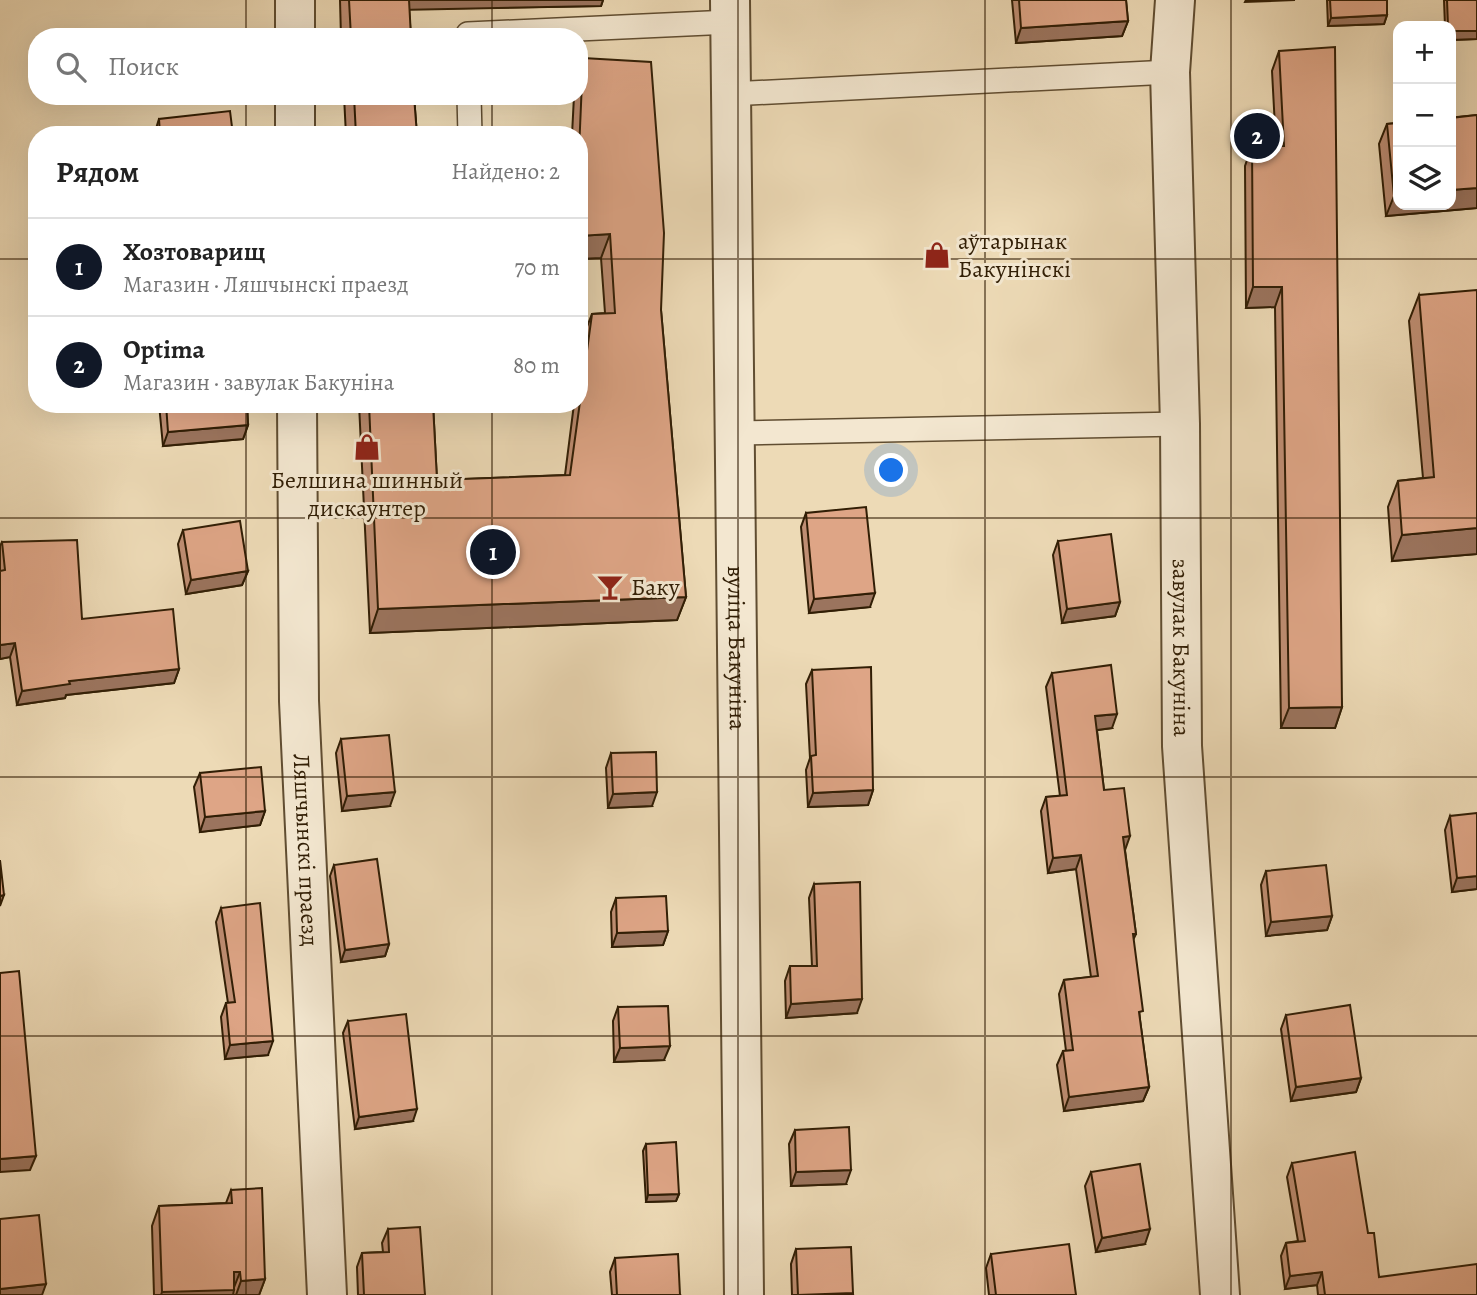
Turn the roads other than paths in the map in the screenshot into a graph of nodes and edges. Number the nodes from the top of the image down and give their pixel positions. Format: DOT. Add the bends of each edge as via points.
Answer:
graph roads {
  1 [pos="295,0"];
  2 [pos="1175,0"];
  3 [pos="730,11"];
  4 [pos="295,28"];
  5 [pos="536,28"];
  6 [pos="1170,72"];
  7 [pos="730,94"];
  8 [pos="295,105"];
  9 [pos="469,105"];
  10 [pos="295,126"];
  11 [pos="470,126"];
  12 [pos="297,413"];
  13 [pos="1180,424"];
  14 [pos="737,433"];
  15 [pos="327,1295"];
  16 [pos="744,1295"];
  17 [pos="1220,1295"];
  1 -- 4 [label="street"];
  2 -- 6 [label="street, завулак Бакуніна"];
  3 -- 5 [label="lane"];
  3 -- 7 [label="street, вуліца Бакуніна"];
  6 -- 7 [label="lane"];
  6 -- 13 [label="street, завулак Бакуніна"];
  7 -- 14 [label="street, вуліца Бакуніна"];
  8 -- 10 [label="street"];
  9 -- 11 [label="lane"];
  12 -- 15 [label="street, Ляшчынскі праезд" via="300,708"];
  13 -- 14 [label="lane"];
  13 -- 17 [label="street, завулак Бакуніна" via="1182,746"];
  14 -- 16 [label="street, вуліца Бакуніна"];
}
